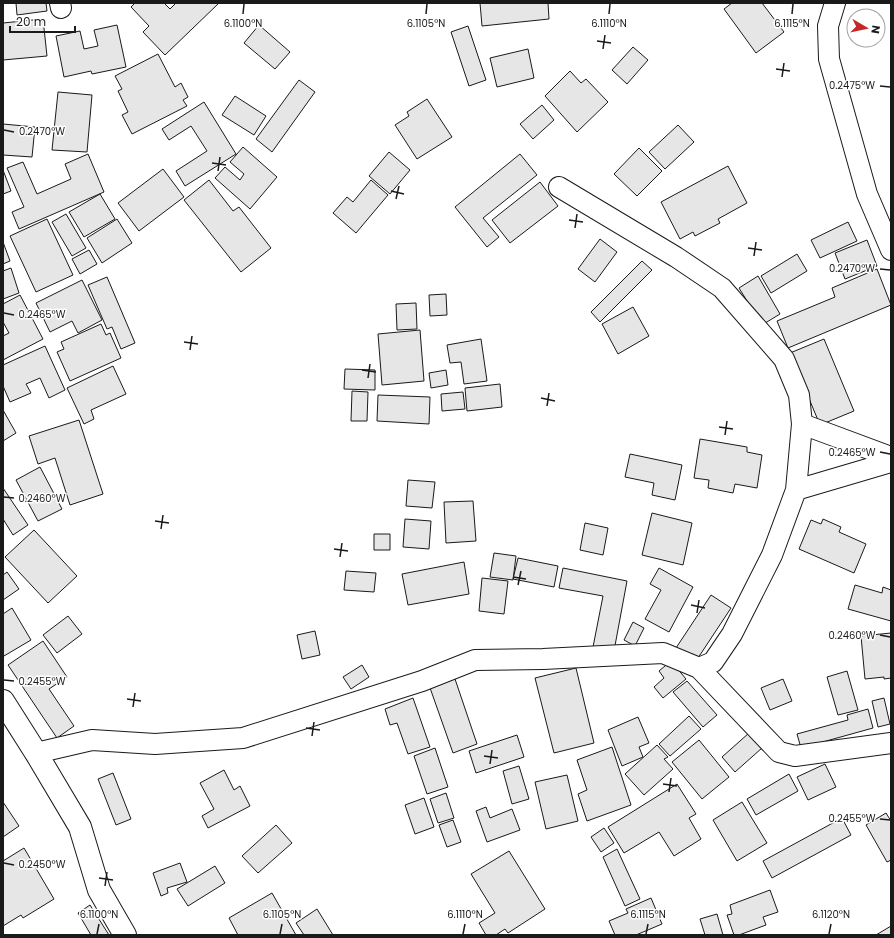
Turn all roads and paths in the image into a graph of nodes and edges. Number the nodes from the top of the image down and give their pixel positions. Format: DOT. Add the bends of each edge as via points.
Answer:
graph roads {
  1 [pos="835,3"];
  2 [pos="559,187"];
  3 [pos="891,250"];
  4 [pos="802,424"];
  5 [pos="891,457"];
  6 [pos="891,462"];
  7 [pos="796,490"];
  8 [pos="699,668"];
  9 [pos="3,701"];
  10 [pos="891,743"];
  11 [pos="36,753"];
  12 [pos="125,935"];
  1 -- 3 [label="street" via="828,26 829,59 867,194"];
  2 -- 4 [label="street" via="676,257 722,288 784,358 799,395"];
  4 -- 5 [label="street"];
  4 -- 7 [label="street"];
  6 -- 7 [label="street"];
  7 -- 8 [label="street" via="772,555 732,634 713,662"];
  8 -- 10 [label="street" via="779,752 795,756"];
  8 -- 11 [label="street" via="663,653 475,660 422,681 243,738 155,744 92,740"];
  9 -- 11 [label="main road"];
  11 -- 12 [label="main road" via="80,827 99,890"];
}
